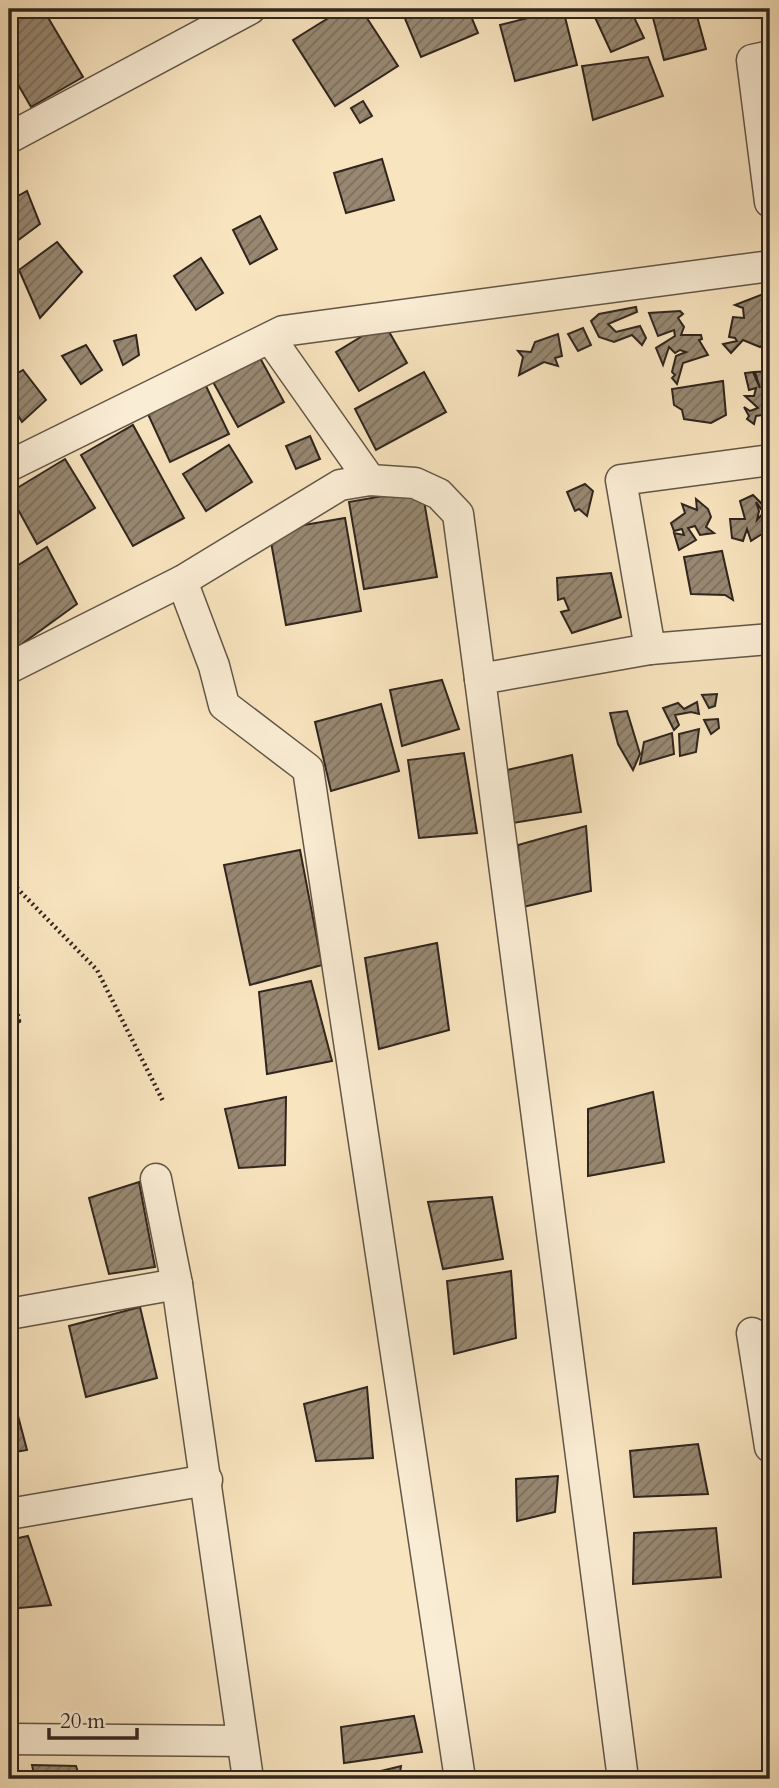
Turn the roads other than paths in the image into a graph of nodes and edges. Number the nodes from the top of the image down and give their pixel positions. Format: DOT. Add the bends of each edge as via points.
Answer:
graph roads {
  1 [pos="250,9"];
  2 [pos="770,57"];
  3 [pos="9,138"];
  4 [pos="770,202"];
  5 [pos="770,266"];
  6 [pos="270,338"];
  7 [pos="770,460"];
  8 [pos="9,466"];
  9 [pos="370,480"];
  10 [pos="182,581"];
  11 [pos="770,639"];
  12 [pos="650,649"];
  13 [pos="9,668"];
  14 [pos="480,679"];
  15 [pos="156,1179"];
  16 [pos="177,1284"];
  17 [pos="9,1314"];
  18 [pos="752,1333"];
  19 [pos="770,1447"];
  20 [pos="206,1480"];
  21 [pos="9,1514"];
  22 [pos="9,1739"];
  23 [pos="242,1741"];
  24 [pos="248,1779"];
  25 [pos="460,1779"];
  26 [pos="623,1779"];
  1 -- 3 [label="street"];
  2 -- 4 [label="street" via="752,60"];
  5 -- 6 [label="street" via="283,331"];
  6 -- 8 [label="street"];
  6 -- 9 [label="street"];
  7 -- 12 [label="street" via="621,480"];
  9 -- 10 [label="street" via="340,485"];
  9 -- 14 [label="street" via="415,483 439,494 458,514"];
  10 -- 13 [label="street"];
  10 -- 25 [label="street" via="224,705 308,769"];
  11 -- 12 [label="street"];
  12 -- 14 [label="street"];
  14 -- 26 [label="street"];
  15 -- 16 [label="street"];
  16 -- 17 [label="street"];
  16 -- 20 [label="street"];
  18 -- 19 [label="street"];
  20 -- 21 [label="street"];
  20 -- 23 [label="street"];
  22 -- 23 [label="street"];
  23 -- 24 [label="street"];
}
